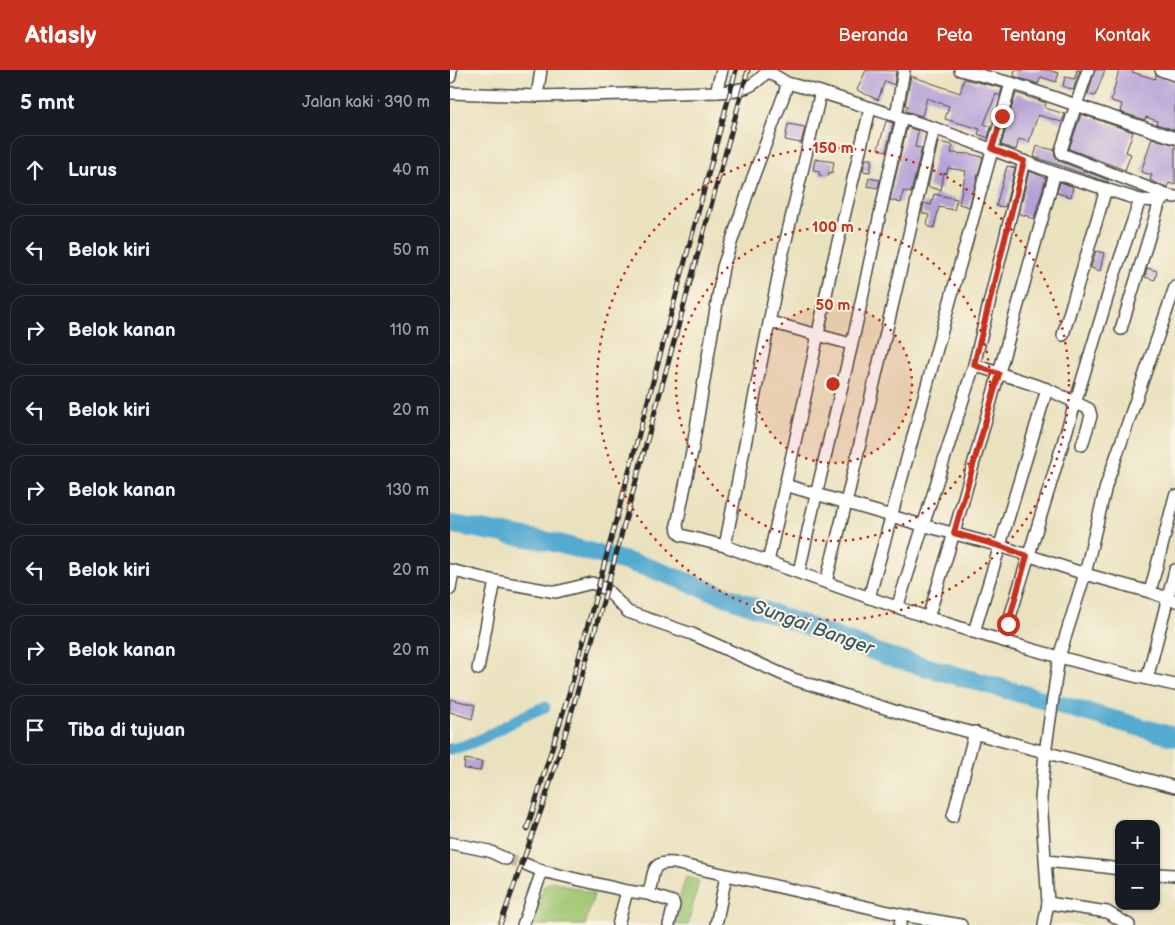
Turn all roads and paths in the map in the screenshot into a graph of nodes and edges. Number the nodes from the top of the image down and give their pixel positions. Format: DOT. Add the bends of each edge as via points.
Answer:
graph roads {
  1 [pos="451,70"];
  2 [pos="541,70"];
  3 [pos="722,70"];
  4 [pos="904,70"];
  5 [pos="960,70"];
  6 [pos="1088,70"];
  7 [pos="775,76"];
  8 [pos="450,77"];
  9 [pos="1011,83"];
  10 [pos="716,92"];
  11 [pos="820,92"];
  12 [pos="450,93"];
  13 [pos="538,96"];
  14 [pos="1076,105"];
  15 [pos="870,109"];
  16 [pos="899,117"];
  17 [pos="934,128"];
  18 [pos="1175,138"];
  19 [pos="992,149"];
  20 [pos="1024,161"];
  21 [pos="1055,173"];
  22 [pos="1106,189"];
  23 [pos="1168,198"];
  24 [pos="1140,200"];
  25 [pos="1175,287"];
  26 [pos="770,322"];
  27 [pos="1121,329"];
  28 [pos="818,334"];
  29 [pos="1063,335"];
  30 [pos="852,344"];
  31 [pos="974,365"];
  32 [pos="999,374"];
  33 [pos="1047,389"];
  34 [pos="1076,402"];
  35 [pos="1082,445"];
  36 [pos="786,485"];
  37 [pos="816,494"];
  38 [pos="1175,496"];
  39 [pos="846,503"];
  40 [pos="892,516"];
  41 [pos="922,525"];
  42 [pos="954,533"];
  43 [pos="725,546"];
  44 [pos="1000,546"];
  45 [pos="1027,556"];
  46 [pos="768,562"];
  47 [pos="1175,570"];
  48 [pos="452,571"];
  49 [pos="798,572"];
  50 [pos="1085,574"];
  51 [pos="495,581"];
  52 [pos="826,582"];
  53 [pos="450,589"];
  54 [pos="1150,592"];
  55 [pos="869,598"];
  56 [pos="1171,600"];
  57 [pos="897,608"];
  58 [pos="928,618"];
  59 [pos="974,632"];
  60 [pos="1002,640"];
  61 [pos="1059,661"];
  62 [pos="478,669"];
  63 [pos="1147,679"];
  64 [pos="1175,685"];
  65 [pos="974,732"];
  66 [pos="1046,750"];
  67 [pos="1175,787"];
  68 [pos="953,816"];
  69 [pos="450,843"];
  70 [pos="506,859"];
  71 [pos="1046,861"];
  72 [pos="525,864"];
  73 [pos="1115,869"];
  74 [pos="542,871"];
  75 [pos="1160,874"];
  76 [pos="726,876"];
  77 [pos="1175,876"];
  78 [pos="627,891"];
  79 [pos="648,894"];
  80 [pos="1048,903"];
  81 [pos="901,920"];
  82 [pos="523,925"];
  83 [pos="618,925"];
  84 [pos="669,925"];
  85 [pos="716,925"];
  86 [pos="961,925"];
  87 [pos="1044,925"];
  88 [pos="1129,925"];
  1 -- 8 [label="street"];
  2 -- 13 [label="street"];
  3 -- 10 [label="street"];
  4 -- 16 [label="street"];
  5 -- 9 [label="street"];
  6 -- 14 [label="street"];
  7 -- 10 [label="street" via="742,90"];
  7 -- 11 [label="street"];
  7 -- 43 [label="street" via="782,101 723,267 677,526 681,535"];
  9 -- 14 [label="street"];
  9 -- 19 [label="street"];
  10 -- 13 [label="street"];
  11 -- 15 [label="street"];
  11 -- 26 [label="street"];
  12 -- 13 [label="street"];
  14 -- 18 [label="street"];
  14 -- 23 [label="street" via="1062,154"];
  15 -- 16 [label="street"];
  15 -- 28 [label="street"];
  16 -- 17 [label="street"];
  16 -- 30 [label="street"];
  17 -- 19 [label="street"];
  17 -- 39 [label="street"];
  19 -- 20 [label="street"];
  19 -- 40 [label="street"];
  20 -- 21 [label="street"];
  20 -- 31 [label="street"];
  21 -- 22 [label="street"];
  21 -- 32 [label="street"];
  22 -- 24 [label="street"];
  22 -- 29 [label="street"];
  23 -- 24 [label="street"];
  23 -- 27 [label="street"];
  24 -- 34 [label="street"];
  25 -- 50 [label="street" via="1106,486"];
  26 -- 28 [label="street"];
  26 -- 43 [label="street"];
  28 -- 30 [label="street"];
  28 -- 36 [label="street"];
  30 -- 37 [label="street"];
  31 -- 32 [label="street"];
  31 -- 41 [label="street"];
  32 -- 33 [label="street"];
  32 -- 42 [label="street"];
  33 -- 34 [label="street"];
  33 -- 44 [label="street"];
  34 -- 35 [label="street" via="1091,412"];
  34 -- 45 [label="street"];
  36 -- 37 [label="street"];
  36 -- 46 [label="street"];
  37 -- 39 [label="street"];
  37 -- 49 [label="street"];
  38 -- 54 [label="street"];
  39 -- 40 [label="street"];
  39 -- 52 [label="street"];
  40 -- 41 [label="street"];
  40 -- 55 [label="street"];
  41 -- 42 [label="street"];
  41 -- 57 [label="street"];
  42 -- 44 [label="street"];
  42 -- 58 [label="street"];
  43 -- 46 [label="street"];
  44 -- 45 [label="street"];
  44 -- 59 [label="street"];
  45 -- 50 [label="street"];
  45 -- 60 [label="street"];
  46 -- 49 [label="street"];
  47 -- 56 [label="street"];
  48 -- 51 [label="street"];
  48 -- 53 [label="street"];
  49 -- 52 [label="street"];
  50 -- 54 [label="street"];
  50 -- 61 [label="street"];
  51 -- 62 [label="street"];
  51 -- 65 [label="street" via="556,592 592,583 606,589 628,612 692,634 793,679 910,716"];
  52 -- 55 [label="street"];
  54 -- 56 [label="street"];
  55 -- 57 [label="street"];
  56 -- 63 [label="street"];
  57 -- 58 [label="street"];
  58 -- 59 [label="street"];
  59 -- 60 [label="street"];
  60 -- 61 [label="street"];
  61 -- 63 [label="street"];
  61 -- 66 [label="street"];
  63 -- 64 [label="street"];
  65 -- 66 [label="street"];
  65 -- 68 [label="street"];
  66 -- 67 [label="street"];
  66 -- 71 [label="street" via="1041,799"];
  69 -- 70 [label="street"];
  71 -- 73 [label="street"];
  71 -- 80 [label="street"];
  72 -- 74 [label="street"];
  74 -- 78 [label="street"];
  74 -- 82 [label="street"];
  75 -- 77 [label="street"];
  76 -- 79 [label="street" via="674,863 660,863 653,872"];
  76 -- 81 [label="street"];
  76 -- 85 [label="street"];
  78 -- 79 [label="street"];
  78 -- 83 [label="street"];
  79 -- 84 [label="street" via="673,902"];
  80 -- 87 [label="street"];
  80 -- 88 [label="street" via="1107,912"];
  81 -- 86 [label="street"];
}
